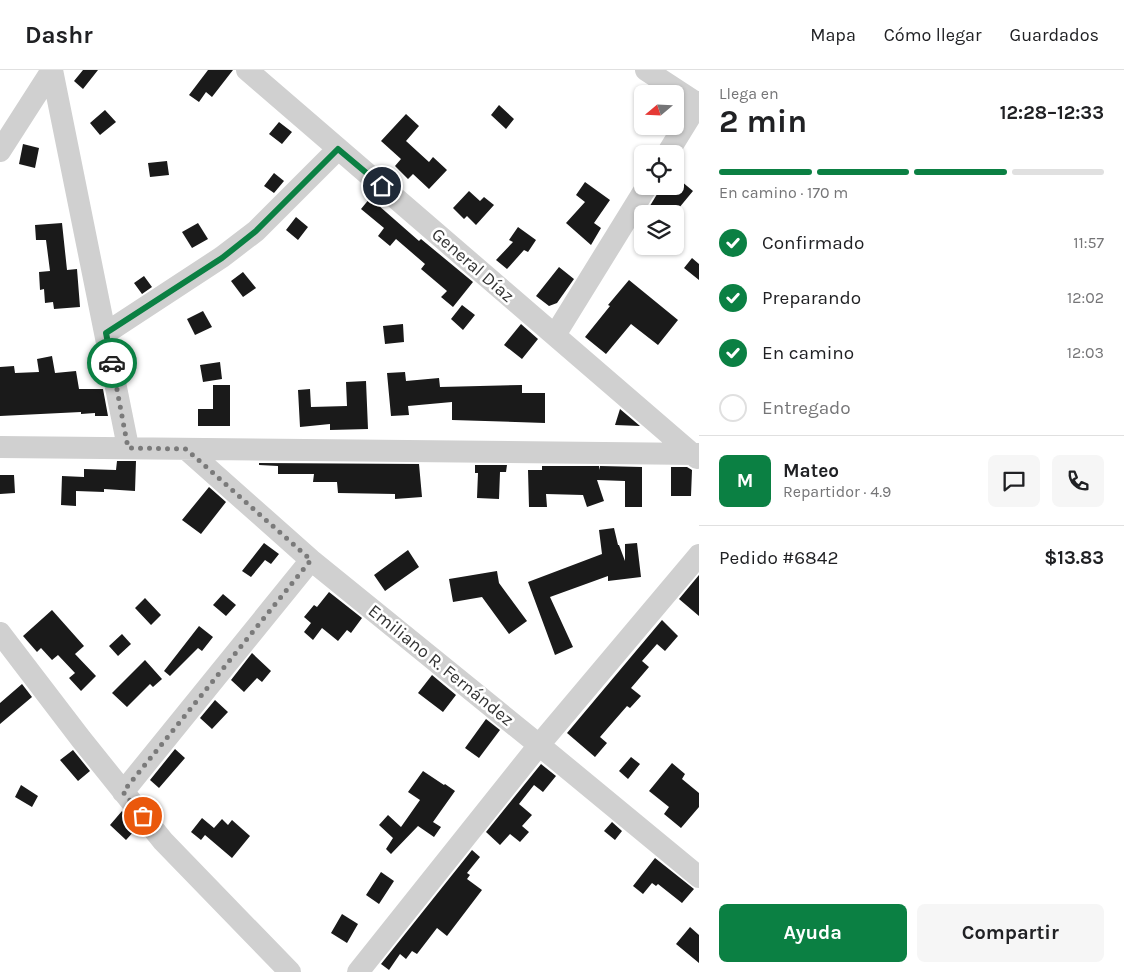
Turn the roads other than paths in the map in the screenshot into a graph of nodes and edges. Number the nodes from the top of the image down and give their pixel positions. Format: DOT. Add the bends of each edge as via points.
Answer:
graph roads {
  1 [pos="52,70"];
  2 [pos="247,70"];
  3 [pos="646,70"];
  4 [pos="699,105"];
  5 [pos="673,145"];
  6 [pos="338,149"];
  7 [pos="0,151"];
  8 [pos="641,195"];
  9 [pos="106,333"];
  10 [pos="555,335"];
  11 [pos="0,447"];
  12 [pos="128,448"];
  13 [pos="186,449"];
  14 [pos="697,456"];
  15 [pos="699,555"];
  16 [pos="311,560"];
  17 [pos="0,633"];
  18 [pos="540,744"];
  19 [pos="123,792"];
  20 [pos="699,877"];
  21 [pos="290,972"];
  22 [pos="358,972"];
  1 -- 7 [label="street"];
  1 -- 9 [label="street"];
  2 -- 6 [label="street, General Díaz"];
  3 -- 4 [label="street"];
  4 -- 5 [label="street"];
  6 -- 9 [label="street" via="256,231 222,258"];
  6 -- 10 [label="street, General Díaz"];
  8 -- 10 [label="street"];
  9 -- 12 [label="street"];
  10 -- 14 [label="street, General Díaz"];
  11 -- 12 [label="street"];
  12 -- 13 [label="street"];
  13 -- 14 [label="street"];
  13 -- 16 [label="street, Emiliano R. Fernández"];
  15 -- 18 [label="street"];
  16 -- 18 [label="street, Emiliano R. Fernández"];
  16 -- 19 [label="street"];
  17 -- 19 [label="street"];
  18 -- 20 [label="street, Emiliano R. Fernández"];
  18 -- 22 [label="street"];
  19 -- 21 [label="street" via="163,841"];
}
